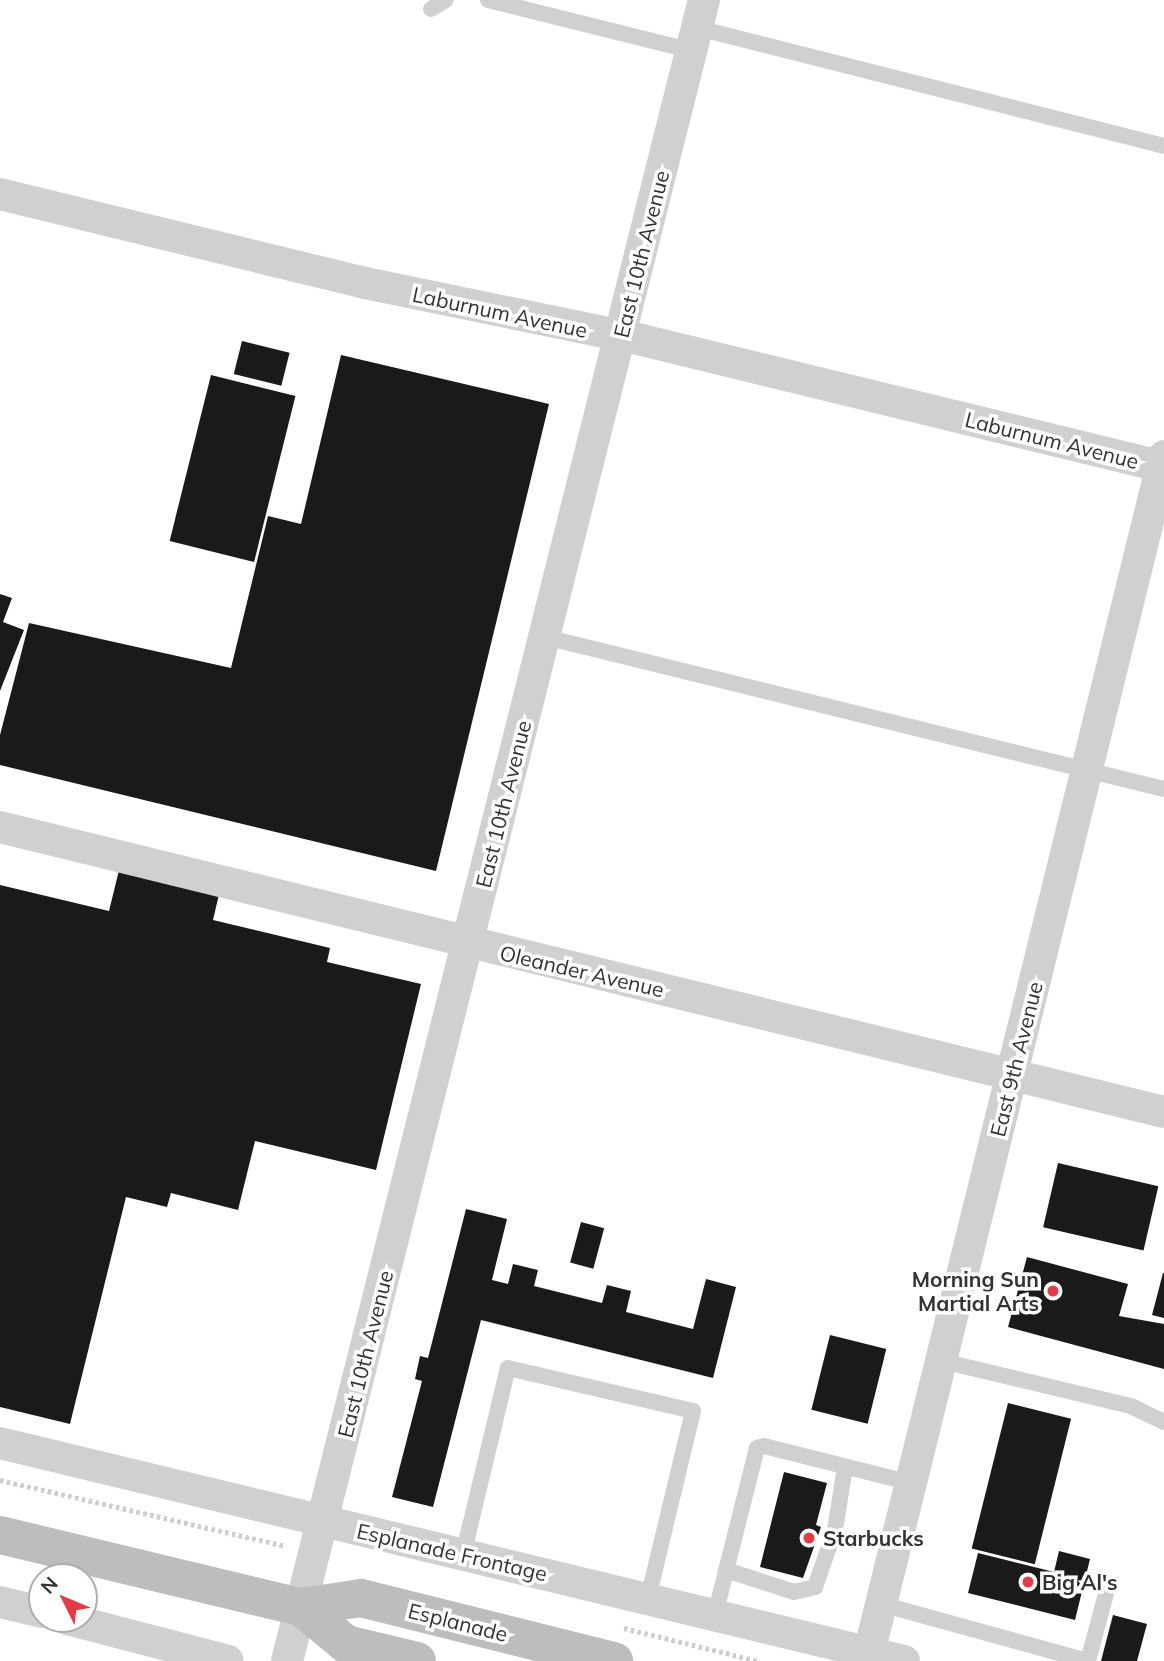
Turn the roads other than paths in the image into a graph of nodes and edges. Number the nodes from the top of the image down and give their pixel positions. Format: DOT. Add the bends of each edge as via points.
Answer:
graph roads {
  1 [pos="446,0"];
  2 [pos="488,0"];
  3 [pos="431,9"];
  4 [pos="698,26"];
  5 [pos="1164,146"];
  6 [pos="0,194"];
  7 [pos="620,335"];
  8 [pos="1163,463"];
  9 [pos="545,636"];
  10 [pos="1087,769"];
  11 [pos="1164,789"];
  12 [pos="0,827"];
  13 [pos="468,943"];
  14 [pos="1012,1074"];
  15 [pos="1164,1112"];
  16 [pos="942,1361"];
  17 [pos="1164,1422"];
  18 [pos="0,1444"];
  19 [pos="845,1467"];
  20 [pos="911,1483"];
  21 [pos="323,1522"];
  22 [pos="0,1535"];
  23 [pos="463,1555"];
  24 [pos="726,1570"];
  25 [pos="1106,1594"];
  26 [pos="648,1599"];
  27 [pos="0,1602"];
  28 [pos="881,1604"];
  29 [pos="301,1607"];
  30 [pos="28,1609"];
  31 [pos="715,1615"];
  32 [pos="98,1627"];
  33 [pos="868,1656"];
  34 [pos="214,1659"];
  35 [pos="287,1661"];
  36 [pos="417,1661"];
  37 [pos="614,1661"];
  38 [pos="904,1661"];
  39 [pos="1088,1661"];
  1 -- 3 [label="lane"];
  2 -- 4 [label="lane"];
  4 -- 5 [label="lane"];
  4 -- 7 [label="street, East 10th Avenue"];
  6 -- 7 [label="street, Laburnum Avenue" via="365,283"];
  7 -- 8 [label="street, Laburnum Avenue"];
  7 -- 9 [label="street, East 10th Avenue"];
  8 -- 10 [label="street, East 9th Avenue"];
  9 -- 10 [label="lane"];
  9 -- 13 [label="street, East 10th Avenue"];
  10 -- 11 [label="lane"];
  10 -- 14 [label="street, East 9th Avenue"];
  12 -- 13 [label="street, Oleander Avenue"];
  13 -- 14 [label="street, Oleander Avenue"];
  13 -- 21 [label="street, East 10th Avenue"];
  14 -- 15 [label="street, Oleander Avenue"];
  14 -- 16 [label="street, East 9th Avenue"];
  16 -- 17 [label="lane" via="1131,1406"];
  16 -- 20 [label="street, East 9th Avenue"];
  18 -- 21 [label="street, Esplanade Frontage"];
  19 -- 20 [label="lane"];
  19 -- 24 [label="lane" via="757,1448"];
  19 -- 24 [label="lane" via="835,1530 815,1587 794,1592"];
  20 -- 28 [label="street, East 9th Avenue"];
  21 -- 23 [label="street, Esplanade Frontage"];
  21 -- 29 [label="street, East 10th Avenue"];
  22 -- 29 [label="main road, Esplanade"];
  23 -- 26 [label="street, Esplanade Frontage"];
  23 -- 26 [label="lane" via="508,1368 693,1411"];
  24 -- 31 [label="lane"];
  25 -- 39 [label="lane"];
  26 -- 31 [label="street, Esplanade Frontage"];
  27 -- 30 [label="street"];
  28 -- 33 [label="street, East 9th Avenue"];
  28 -- 39 [label="lane"];
  29 -- 35 [label="street, East 10th Avenue"];
  29 -- 36 [label="main road, Esplanade" via="346,1644"];
  29 -- 37 [label="main road, Esplanade" via="361,1598"];
  31 -- 33 [label="street, Esplanade Frontage"];
  32 -- 34 [label="street"];
  33 -- 38 [label="street, Esplanade Frontage"];
}
